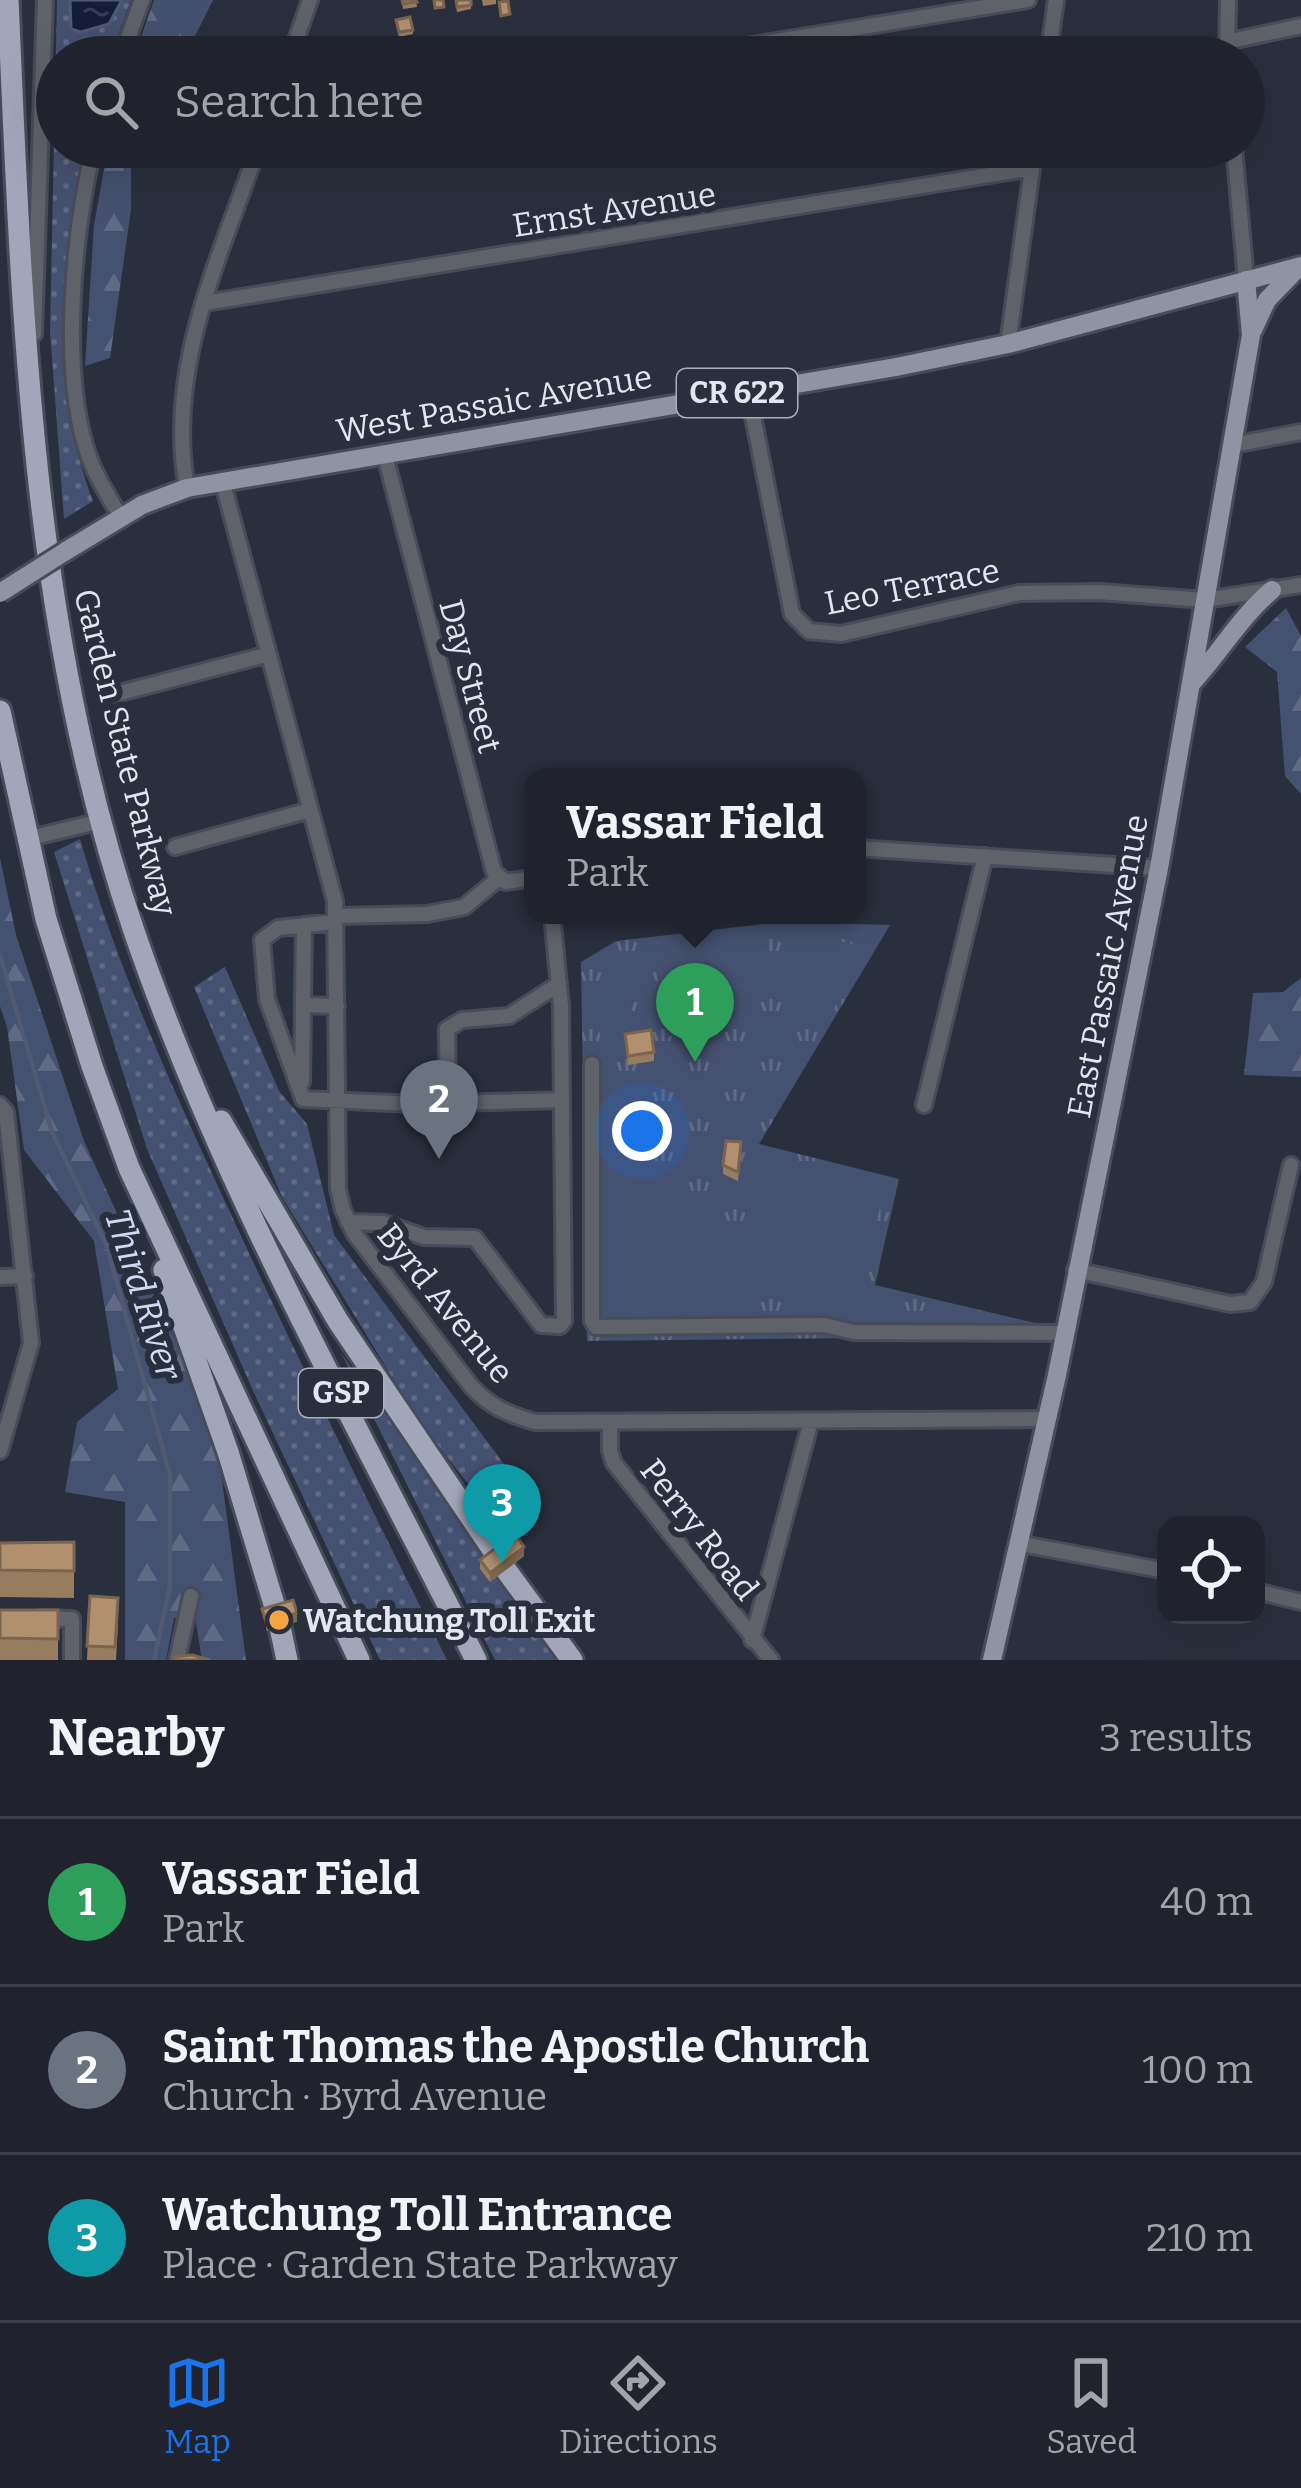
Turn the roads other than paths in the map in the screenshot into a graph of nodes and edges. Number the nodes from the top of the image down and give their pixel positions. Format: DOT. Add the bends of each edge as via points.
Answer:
graph roads {
  1 [pos="8,0"];
  2 [pos="45,0"];
  3 [pos="142,0"];
  4 [pos="310,0"];
  5 [pos="1028,0"];
  6 [pos="1056,0"];
  7 [pos="1228,0"];
  8 [pos="1301,26"];
  9 [pos="44,36"];
  10 [pos="129,36"];
  11 [pos="297,36"];
  12 [pos="808,36"];
  13 [pos="1051,36"];
  14 [pos="1227,36"];
  15 [pos="1265,38"];
  16 [pos="41,168"];
  17 [pos="90,168"];
  18 [pos="251,168"];
  19 [pos="1032,168"];
  20 [pos="1236,168"];
  21 [pos="1301,266"];
  22 [pos="1246,280"];
  23 [pos="205,303"];
  24 [pos="1251,335"];
  25 [pos="1008,344"];
  26 [pos="748,391"];
  27 [pos="30,411"];
  28 [pos="1301,431"];
  29 [pos="1233,445"];
  30 [pos="384,452"];
  31 [pos="222,481"];
  32 [pos="187,488"];
  33 [pos="121,517"];
  34 [pos="1301,585"];
  35 [pos="1273,590"];
  36 [pos="0,593"];
  37 [pos="1205,600"];
  38 [pos="268,654"];
  39 [pos="1191,684"];
  40 [pos="116,694"];
  41 [pos="0,711"];
  42 [pos="310,810"];
  43 [pos="101,821"];
  44 [pos="26,839"];
  45 [pos="175,847"];
  46 [pos="866,849"];
  47 [pos="985,856"];
  48 [pos="1159,868"];
  49 [pos="499,878"];
  50 [pos="524,879"];
  51 [pos="336,919"];
  52 [pos="553,924"];
  53 [pos="304,925"];
  54 [pos="559,983"];
  55 [pos="303,1005"];
  56 [pos="337,1006"];
  57 [pos="168,1027"];
  58 [pos="592,1064"];
  59 [pos="302,1094"];
  60 [pos="562,1100"];
  61 [pos="337,1101"];
  62 [pos="448,1102"];
  63 [pos="1,1105"];
  64 [pos="924,1106"];
  65 [pos="1291,1165"];
  66 [pos="129,1168"];
  67 [pos="348,1222"];
  68 [pos="1075,1270"];
  69 [pos="26,1276"];
  70 [pos="0,1277"];
  71 [pos="1064,1333"];
  72 [pos="1046,1419"];
  73 [pos="811,1421"];
  74 [pos="610,1423"];
  75 [pos="0,1451"];
  76 [pos="1016,1543"];
  77 [pos="1157,1569"];
  78 [pos="1265,1593"];
  79 [pos="191,1596"];
  80 [pos="1301,1602"];
  81 [pos="24,1618"];
  82 [pos="752,1640"];
  83 [pos="72,1660"];
  84 [pos="177,1660"];
  85 [pos="287,1660"];
  86 [pos="359,1660"];
  87 [pos="476,1660"];
  88 [pos="572,1660"];
  89 [pos="771,1660"];
  90 [pos="992,1660"];
  1 -- 27 [label="highway, Garden State Parkway / GSP"];
  2 -- 9 [label="street"];
  3 -- 10 [label="street"];
  4 -- 11 [label="street"];
  5 -- 12 [label="street"];
  6 -- 13 [label="street"];
  7 -- 14 [label="street"];
  8 -- 15 [label="street"];
  16 -- 27 [label="street"];
  17 -- 33 [label="street" via="77,248 76,386 88,456"];
  18 -- 23 [label="street"];
  19 -- 23 [label="street, Ernst Avenue"];
  19 -- 25 [label="street"];
  20 -- 22 [label="street"];
  21 -- 22 [label="main road, West Passaic Avenue / CR 622"];
  21 -- 24 [label="main road" via="1267,299"];
  22 -- 24 [label="main road, East Passaic Avenue"];
  22 -- 25 [label="main road, West Passaic Avenue / CR 622"];
  23 -- 32 [label="street" via="183,382"];
  24 -- 29 [label="main road, East Passaic Avenue"];
  25 -- 26 [label="main road, West Passaic Avenue / CR 622"];
  26 -- 30 [label="main road, West Passaic Avenue / CR 622"];
  26 -- 37 [label="street, Leo Terrace" via="792,614 809,631 841,634 1019,593"];
  27 -- 43 [label="highway, Garden State Parkway / GSP" via="57,620"];
  28 -- 29 [label="street"];
  29 -- 37 [label="main road, East Passaic Avenue"];
  30 -- 31 [label="main road, West Passaic Avenue / CR 622"];
  30 -- 49 [label="street, Day Street"];
  31 -- 32 [label="main road, West Passaic Avenue / CR 622"];
  31 -- 38 [label="street, Byrd Avenue"];
  32 -- 33 [label="main road, West Passaic Avenue / CR 622"];
  33 -- 36 [label="main road, West Passaic Avenue / CR 622, bridge"];
  34 -- 35 [label="street"];
  35 -- 37 [label="street"];
  35 -- 39 [label="main road"];
  37 -- 39 [label="main road, East Passaic Avenue"];
  38 -- 40 [label="street"];
  38 -- 42 [label="street, Byrd Avenue"];
  39 -- 48 [label="main road, East Passaic Avenue"];
  41 -- 44 [label="highway, GSP"];
  42 -- 45 [label="street"];
  42 -- 51 [label="street, Byrd Avenue"];
  43 -- 44 [label="street"];
  43 -- 57 [label="highway, Garden State Parkway / GSP"];
  44 -- 66 [label="highway, GSP"];
  46 -- 47 [label="street"];
  47 -- 48 [label="street"];
  47 -- 64 [label="street"];
  48 -- 68 [label="main road, East Passaic Avenue"];
  49 -- 50 [label="street"];
  49 -- 51 [label="street" via="464,907"];
  51 -- 53 [label="street"];
  51 -- 56 [label="street, Byrd Avenue"];
  52 -- 54 [label="street"];
  53 -- 55 [label="street"];
  53 -- 59 [label="street" via="262,940 267,999"];
  54 -- 60 [label="street"];
  54 -- 62 [label="street" via="509,1016 447,1029"];
  55 -- 56 [label="street"];
  55 -- 59 [label="street"];
  56 -- 61 [label="street, Byrd Avenue"];
  57 -- 87 [label="highway, Garden State Parkway / GSP" via="254,1220"];
  57 -- 88 [label="highway" via="338,1321"];
  58 -- 71 [label="street" via="596,1328"];
  59 -- 61 [label="street"];
  60 -- 62 [label="street"];
  60 -- 67 [label="street" via="560,1326 542,1325 475,1238"];
  61 -- 62 [label="street"];
  61 -- 67 [label="street, Byrd Avenue" via="338,1189"];
  63 -- 69 [label="street"];
  65 -- 68 [label="street" via="1264,1282 1250,1302"];
  66 -- 85 [label="highway" via="228,1452"];
  66 -- 86 [label="highway, GSP"];
  67 -- 74 [label="street, Byrd Avenue" via="485,1402 535,1422"];
  68 -- 71 [label="main road, East Passaic Avenue"];
  69 -- 70 [label="street"];
  69 -- 75 [label="street" via="31,1343"];
  71 -- 72 [label="main road, East Passaic Avenue"];
  72 -- 73 [label="street, Byrd Avenue"];
  72 -- 76 [label="main road, East Passaic Avenue"];
  73 -- 74 [label="street, Byrd Avenue"];
  73 -- 82 [label="street"];
  74 -- 82 [label="street, Perry Road" via="614,1463"];
  76 -- 77 [label="street"];
  76 -- 90 [label="main road, East Passaic Avenue"];
  78 -- 80 [label="street"];
  79 -- 84 [label="street"];
  81 -- 83 [label="street" via="72,1618"];
  82 -- 89 [label="street, Perry Road"];
}
